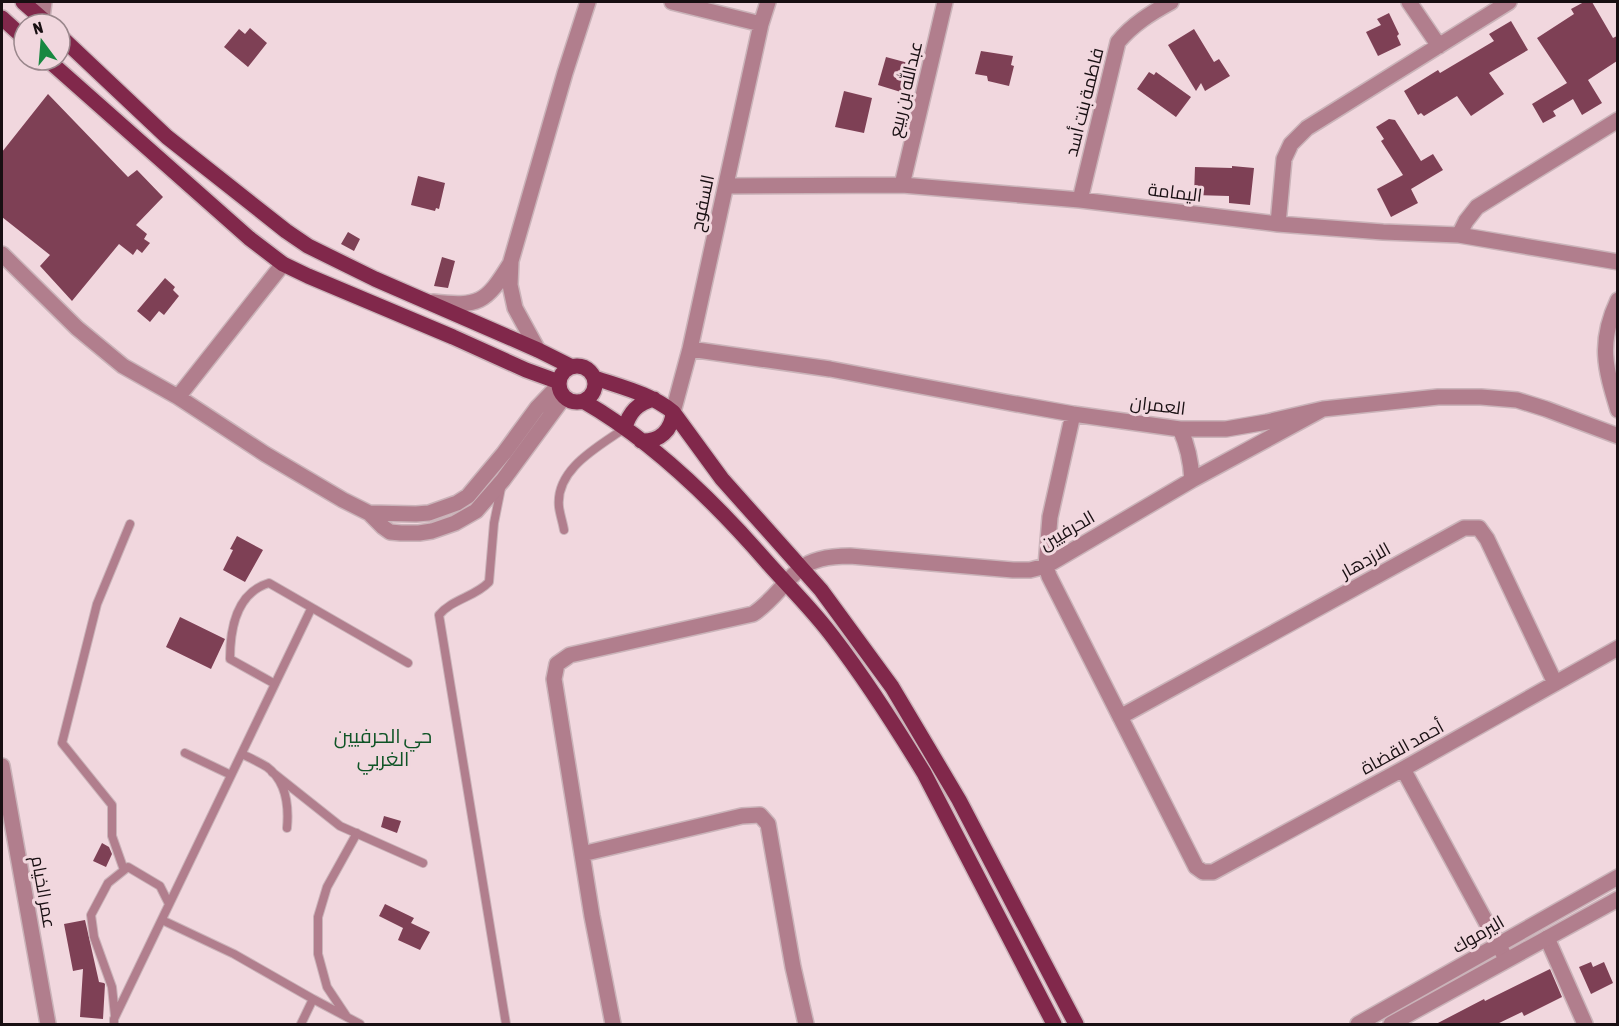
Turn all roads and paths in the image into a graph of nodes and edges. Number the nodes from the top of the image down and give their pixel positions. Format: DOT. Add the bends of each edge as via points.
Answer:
graph roads {
  1 [pos="23,2"];
  2 [pos="588,2"];
  3 [pos="672,2"];
  4 [pos="768,2"];
  5 [pos="945,2"];
  6 [pos="1171,2"];
  7 [pos="1409,2"];
  8 [pos="1509,2"];
  9 [pos="35,12"];
  10 [pos="761,24"];
  11 [pos="1439,46"];
  12 [pos="72,47"];
  13 [pos="62,72"];
  14 [pos="1617,120"];
  15 [pos="902,185"];
  16 [pos="726,186"];
  17 [pos="1080,200"];
  18 [pos="1278,224"];
  19 [pos="1459,235"];
  20 [pos="2,254"];
  21 [pos="511,261"];
  22 [pos="1617,262"];
  23 [pos="283,264"];
  24 [pos="1617,300"];
  25 [pos="427,302"];
  26 [pos="690,349"];
  27 [pos="538,350"];
  28 [pos="570,366"];
  29 [pos="595,378"];
  30 [pos="561,388"];
  31 [pos="178,398"];
  32 [pos="654,399"];
  33 [pos="583,401"];
  34 [pos="1323,408"];
  35 [pos="1617,410"];
  36 [pos="673,412"];
  37 [pos="1073,414"];
  38 [pos="624,428"];
  39 [pos="1180,429"];
  40 [pos="1617,436"];
  41 [pos="641,441"];
  42 [pos="503,480"];
  43 [pos="1192,480"];
  44 [pos="369,513"];
  45 [pos="130,524"];
  46 [pos="564,530"];
  47 [pos="1046,566"];
  48 [pos="802,567"];
  49 [pos="786,584"];
  50 [pos="311,609"];
  51 [pos="1617,648"];
  52 [pos="408,663"];
  53 [pos="1556,683"];
  54 [pos="275,684"];
  55 [pos="1120,717"];
  56 [pos="185,753"];
  57 [pos="242,754"];
  58 [pos="2,766"];
  59 [pos="1403,769"];
  60 [pos="272,772"];
  61 [pos="231,775"];
  62 [pos="287,828"];
  63 [pos="357,833"];
  64 [pos="582,854"];
  65 [pos="423,863"];
  66 [pos="124,870"];
  67 [pos="1617,877"];
  68 [pos="1617,899"];
  69 [pos="170,904"];
  70 [pos="162,920"];
  71 [pos="1547,938"];
  72 [pos="1497,945"];
  73 [pos="1507,960"];
  74 [pos="313,999"];
  75 [pos="348,1017"];
  76 [pos="115,1021"];
  77 [pos="48,1024"];
  78 [pos="301,1024"];
  79 [pos="360,1024"];
  80 [pos="506,1024"];
  81 [pos="614,1024"];
  82 [pos="806,1024"];
  83 [pos="1054,1024"];
  84 [pos="1077,1024"];
  85 [pos="1358,1024"];
  86 [pos="1391,1024"];
  87 [pos="1585,1024"];
  1 -- 9 [label="main road"];
  2 -- 21 [label="street"];
  3 -- 10 [label="street"];
  4 -- 10 [label="street, السفوح"];
  5 -- 15 [label="street, عبدالله بن ربيع"];
  6 -- 17 [label="street, فاطمة بنت أسد" via="1142,19 1118,42"];
  7 -- 11 [label="street"];
  8 -- 11 [label="street"];
  10 -- 16 [label="street, السفوح"];
  11 -- 18 [label="street" via="1307,128 1290,144 1284,159"];
  12 -- 25 [label="main road" via="167,137 286,231 308,246"];
  13 -- 23 [label="main road"];
  14 -- 19 [label="street" via="1485,202 1472,212"];
  15 -- 16 [label="street, اليمامة"];
  15 -- 17 [label="street, اليمامة"];
  16 -- 26 [label="street, السفوح"];
  17 -- 18 [label="street, اليمامة"];
  18 -- 19 [label="street, اليمامة"];
  19 -- 22 [label="street, اليمامة"];
  20 -- 31 [label="street" via="98,347"];
  21 -- 25 [label="street" via="496,287 477,301 464,305"];
  21 -- 27 [label="street" via="510,285 515,308"];
  23 -- 30 [label="main road"];
  23 -- 31 [label="street"];
  24 -- 35 [label="street" via="1605,345 1607,374"];
  25 -- 27 [label="main road"];
  26 -- 36 [label="street, السفوح"];
  26 -- 37 [label="street, العمران" via="830,369"];
  27 -- 28 [label="main road"];
  28 -- 29 [label="main road" via="582,366"];
  28 -- 30 [label="main road" via="562,372"];
  29 -- 32 [label="main road"];
  29 -- 33 [label="main road" via="593,394"];
  30 -- 33 [label="main road" via="575,402"];
  30 -- 42 [label="street"];
  30 -- 44 [label="street" via="537,408 478,484 457,503 422,514"];
  31 -- 44 [label="street" via="265,454"];
  32 -- 36 [label="main road"];
  32 -- 38 [label="main road" via="637,407"];
  33 -- 38 [label="main road"];
  34 -- 39 [label="street, العمران" via="1226,429"];
  34 -- 40 [label="street, العمران" via="1438,397 1517,400"];
  34 -- 43 [label="street, الحرفيين"];
  36 -- 41 [label="main road" via="664,434"];
  36 -- 48 [label="main road" via="722,479"];
  37 -- 39 [label="street, العمران"];
  37 -- 47 [label="street" via="1050,517"];
  38 -- 41 [label="main road"];
  38 -- 46 [label="lane" via="580,460 562,483 559,506"];
  39 -- 43 [label="street" via="1191,459"];
  41 -- 49 [label="main road" via="709,500"];
  42 -- 44 [label="street" via="476,511 432,531 390,532"];
  42 -- 80 [label="lane" via="494,523 489,582 439,615"];
  43 -- 47 [label="street, الحرفيين"];
  45 -- 66 [label="lane" via="97,604 62,743 112,805 112,836"];
  47 -- 48 [label="street, الحرفيين" via="1013,570 840,556"];
  47 -- 55 [label="street"];
  48 -- 49 [label="street"];
  48 -- 84 [label="main road" via="892,687 918,729"];
  49 -- 64 [label="street" via="753,614 570,655 557,664 554,679"];
  49 -- 83 [label="main road" via="833,637 924,773"];
  50 -- 52 [label="lane"];
  50 -- 54 [label="lane"];
  50 -- 54 [label="lane" via="269,583 246,597 232,625 230,659"];
  51 -- 53 [label="street, أحمد القضاة"];
  53 -- 55 [label="street, الازدهار" via="1488,539 1479,528 1464,528"];
  53 -- 59 [label="street, أحمد القضاة"];
  54 -- 57 [label="lane"];
  55 -- 59 [label="street, أحمد القضاة" via="1196,867 1203,872 1213,872"];
  56 -- 61 [label="lane"];
  57 -- 60 [label="lane"];
  57 -- 61 [label="lane"];
  58 -- 77 [label="street, عمر الخيام"];
  59 -- 72 [label="street"];
  60 -- 62 [label="lane" via="287,803"];
  60 -- 63 [label="lane" via="340,826"];
  61 -- 69 [label="lane"];
  63 -- 65 [label="lane"];
  63 -- 75 [label="lane" via="327,887 318,917 318,954 327,987"];
  64 -- 81 [label="street"];
  64 -- 82 [label="street" via="760,815 768,824"];
  66 -- 69 [label="lane" via="128,867 160,886"];
  66 -- 76 [label="lane" via="108,883 91,915 94,938 112,987"];
  67 -- 72 [label="street, اليرموك"];
  68 -- 71 [label="street, اليرموك"];
  69 -- 70 [label="lane"];
  70 -- 74 [label="lane" via="234,954"];
  70 -- 76 [label="lane"];
  71 -- 73 [label="street, اليرموك"];
  71 -- 87 [label="street"];
  72 -- 73 [label="street"];
  72 -- 85 [label="street, اليرموك"];
  73 -- 86 [label="street, اليرموك"];
  74 -- 75 [label="lane"];
  74 -- 78 [label="lane"];
  75 -- 79 [label="lane"];
}
